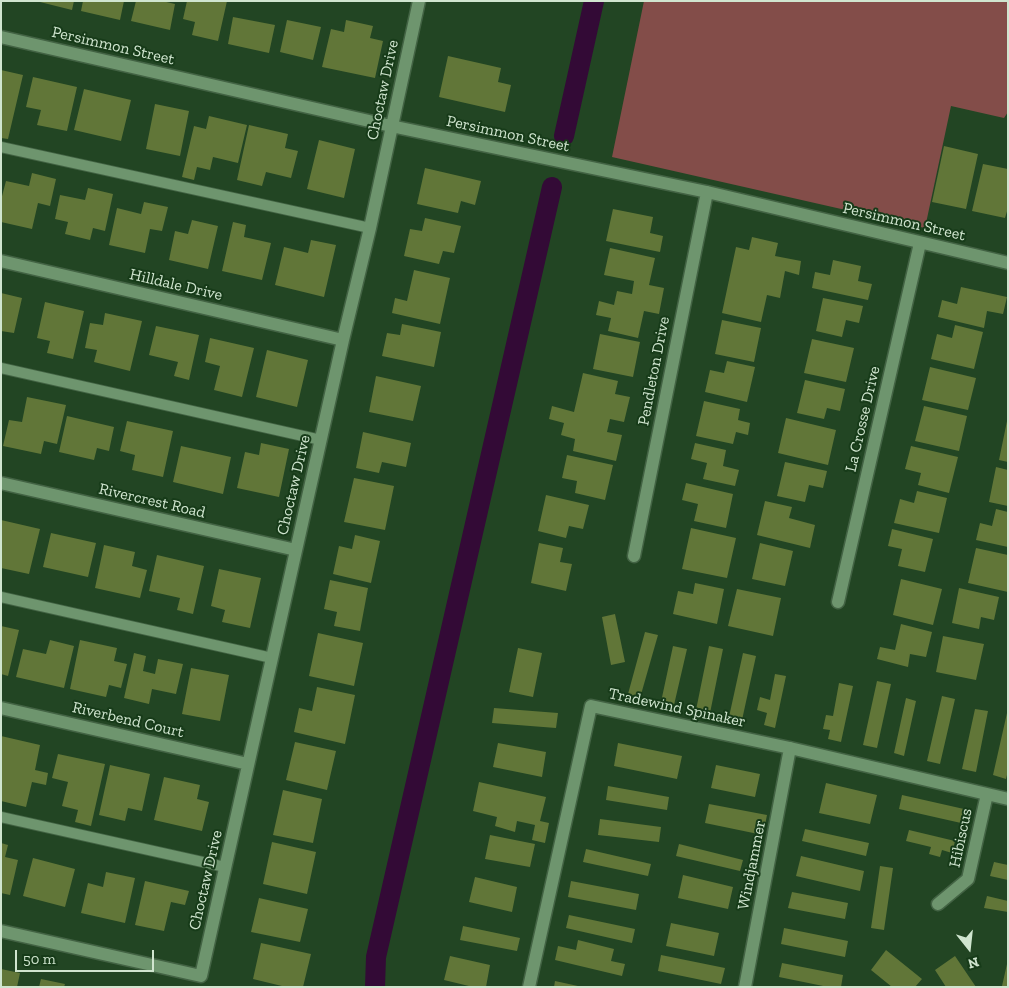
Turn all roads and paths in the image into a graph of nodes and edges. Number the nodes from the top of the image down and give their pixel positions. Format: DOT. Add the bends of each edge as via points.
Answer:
graph roads {
  1 [pos="419,1"];
  2 [pos="1,37"];
  3 [pos="391,126"];
  4 [pos="1,147"];
  5 [pos="707,192"];
  6 [pos="370,228"];
  7 [pos="920,243"];
  8 [pos="1,262"];
  9 [pos="1008,263"];
  10 [pos="343,340"];
  11 [pos="1,368"];
  12 [pos="321,440"];
  13 [pos="1,483"];
  14 [pos="296,550"];
  15 [pos="634,556"];
  16 [pos="1,597"];
  17 [pos="838,602"];
  18 [pos="272,658"];
  19 [pos="1,708"];
  20 [pos="790,748"];
  21 [pos="248,764"];
  22 [pos="987,794"];
  23 [pos="1008,799"];
  24 [pos="1,817"];
  25 [pos="225,867"];
  26 [pos="938,904"];
  27 [pos="1,931"];
  28 [pos="529,987"];
  29 [pos="746,987"];
  1 -- 3 [label="street, Choctaw Drive"];
  2 -- 3 [label="street, Persimmon Street"];
  3 -- 5 [label="street, Persimmon Street"];
  3 -- 6 [label="street, Choctaw Drive"];
  4 -- 6 [label="lane"];
  5 -- 7 [label="street, Persimmon Street"];
  5 -- 15 [label="street, Pendleton Drive"];
  6 -- 10 [label="street, Choctaw Drive"];
  7 -- 9 [label="street, Persimmon Street"];
  7 -- 17 [label="street, La Crosse Drive"];
  8 -- 10 [label="street, Hilldale Drive"];
  10 -- 12 [label="street, Choctaw Drive"];
  11 -- 12 [label="lane"];
  12 -- 14 [label="street, Choctaw Drive"];
  13 -- 14 [label="street, Rivercrest Road"];
  14 -- 18 [label="street, Choctaw Drive"];
  16 -- 18 [label="lane"];
  18 -- 21 [label="street, Choctaw Drive"];
  19 -- 21 [label="street, Riverbend Court"];
  20 -- 22 [label="street, Tradewind Spinaker"];
  20 -- 28 [label="street, Tradewind Spinaker" via="591,706"];
  20 -- 29 [label="street, Windjammer"];
  21 -- 25 [label="street, Choctaw Drive"];
  22 -- 23 [label="street, Tradewind Spinaker"];
  22 -- 26 [label="street, Hibiscus" via="968,879"];
  24 -- 25 [label="lane"];
  25 -- 27 [label="street, Choctaw Drive" via="201,976"];
}
